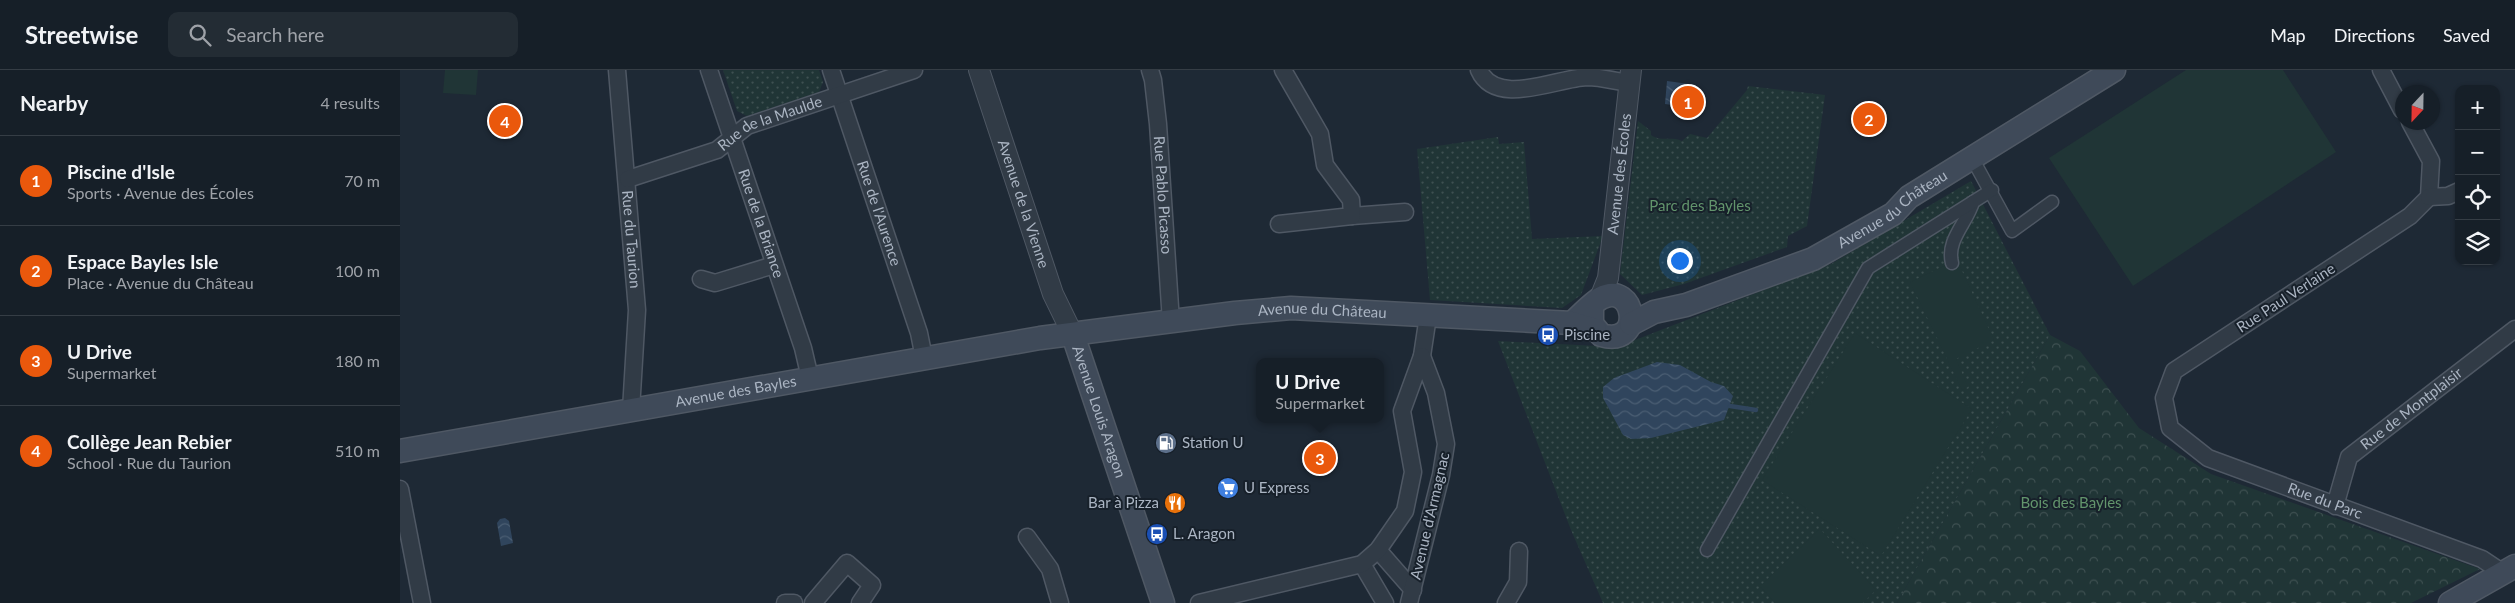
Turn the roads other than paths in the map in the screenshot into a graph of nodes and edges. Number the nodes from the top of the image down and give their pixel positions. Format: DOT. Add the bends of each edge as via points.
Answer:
graph roads {
  1 [pos="617,70"];
  2 [pos="708,70"];
  3 [pos="831,70"];
  4 [pos="914,70"];
  5 [pos="979,70"];
  6 [pos="1150,70"];
  7 [pos="1283,70"];
  8 [pos="1478,70"];
  9 [pos="2114,70"];
  10 [pos="2381,70"];
  11 [pos="1586,74"];
  12 [pos="1630,76"];
  13 [pos="839,95"];
  14 [pos="2395,97"];
  15 [pos="2414,130"];
  16 [pos="731,138"];
  17 [pos="1972,158"];
  18 [pos="628,179"];
  19 [pos="1992,190"];
  20 [pos="2455,193"];
  21 [pos="2429,197"];
  22 [pos="1973,202"];
  23 [pos="2052,202"];
  24 [pos="1405,212"];
  25 [pos="1352,216"];
  26 [pos="1279,224"];
  27 [pos="1952,262"];
  28 [pos="774,265"];
  29 [pos="700,279"];
  30 [pos="1613,302"];
  31 [pos="1428,316"];
  32 [pos="1171,322"];
  33 [pos="1572,323"];
  34 [pos="2515,329"];
  35 [pos="1594,330"];
  36 [pos="1073,335"];
  37 [pos="1422,356"];
  38 [pos="924,358"];
  39 [pos="810,378"];
  40 [pos="631,410"];
  41 [pos="2165,412"];
  42 [pos="400,451"];
  43 [pos="400,489"];
  44 [pos="2334,506"];
  45 [pos="1027,537"];
  46 [pos="1378,550"];
  47 [pos="1707,550"];
  48 [pos="1519,551"];
  49 [pos="1362,564"];
  50 [pos="2509,570"];
  51 [pos="1411,597"];
  52 [pos="422,603"];
  53 [pos="785,603"];
  54 [pos="794,603"];
  55 [pos="813,603"];
  56 [pos="860,603"];
  57 [pos="1060,603"];
  58 [pos="1162,603"];
  59 [pos="1199,603"];
  60 [pos="1386,603"];
  61 [pos="1506,603"];
  62 [pos="2450,603"];
  1 -- 18 [label="street, Rue du Taurion"];
  2 -- 16 [label="street, Rue de la Briance"];
  3 -- 13 [label="street, Rue de l'Aurence"];
  4 -- 13 [label="street, Rue de la Maulde"];
  5 -- 36 [label="street, Avenue de la Vienne" via="1053,294"];
  6 -- 32 [label="street, Rue Pablo Picasso" via="1158,124"];
  7 -- 25 [label="street" via="1320,134 1325,165 1351,200"];
  8 -- 11 [label="street" via="1496,86 1511,91"];
  9 -- 17 [label="main road, Avenue du Château"];
  10 -- 14 [label="street"];
  11 -- 12 [label="street"];
  12 -- 30 [label="street, Avenue des Écoles"];
  13 -- 16 [label="street, Rue de la Maulde" via="747,126"];
  13 -- 38 [label="street, Rue de l'Aurence" via="919,333"];
  15 -- 21 [label="street" via="2431,161"];
  16 -- 18 [label="street, Rue de la Maulde" via="718,150"];
  16 -- 28 [label="street, Rue de la Briance"];
  17 -- 19 [label="street"];
  17 -- 30 [label="main road, Avenue du Château" via="1909,197 1893,214 1813,259 1686,305 1654,312"];
  18 -- 40 [label="street, Rue du Taurion" via="637,310"];
  19 -- 22 [label="street"];
  19 -- 23 [label="street" via="2012,231"];
  20 -- 21 [label="street"];
  21 -- 41 [label="street, Rue Paul Verlaine" via="2410,216 2174,371 2164,398"];
  22 -- 27 [label="street" via="1954,239 1950,253"];
  22 -- 47 [label="street" via="1868,268"];
  24 -- 25 [label="street"];
  25 -- 26 [label="street"];
  28 -- 29 [label="street" via="715,283"];
  28 -- 39 [label="street, Rue de la Briance"];
  30 -- 33 [label="main road, Avenue du Château"];
  30 -- 35 [label="main road" via="1590,319"];
  30 -- 35 [label="main road, Avenue du Château" via="1625,332 1617,336 1601,335"];
  31 -- 32 [label="main road, Avenue du Château" via="1290,308"];
  31 -- 33 [label="main road, Avenue du Château"];
  31 -- 37 [label="street, Avenue d'Armagnac"];
  32 -- 36 [label="main road, Avenue du Château"];
  33 -- 35 [label="main road, Avenue du Château"];
  34 -- 44 [label="street, Rue de Montplaisir" via="2349,457"];
  36 -- 38 [label="main road, Avenue des Bayles"];
  36 -- 58 [label="main road, Avenue Louis Aragon"];
  37 -- 46 [label="street, Avenue d'Armagnac" via="1402,411 1412,472 1405,511"];
  37 -- 51 [label="street, Avenue d'Armagnac" via="1436,393 1446,444"];
  38 -- 39 [label="main road, Avenue des Bayles"];
  39 -- 40 [label="main road, Avenue des Bayles"];
  40 -- 42 [label="main road, Avenue des Bayles"];
  41 -- 44 [label="street, Rue du Parc" via="2170,428 2208,458"];
  43 -- 52 [label="street"];
  44 -- 50 [label="street, Rue du Parc"];
  45 -- 57 [label="street" via="1050,569"];
  46 -- 49 [label="street, Avenue d'Armagnac"];
  46 -- 51 [label="street, Avenue d'Armagnac"];
  48 -- 61 [label="street" via="1518,582"];
  49 -- 59 [label="street, Avenue d'Armagnac"];
  49 -- 60 [label="street"];
  50 -- 62 [label="main road"];
  53 -- 54 [label="street"];
  55 -- 56 [label="street" via="847,563 872,585"];
}
